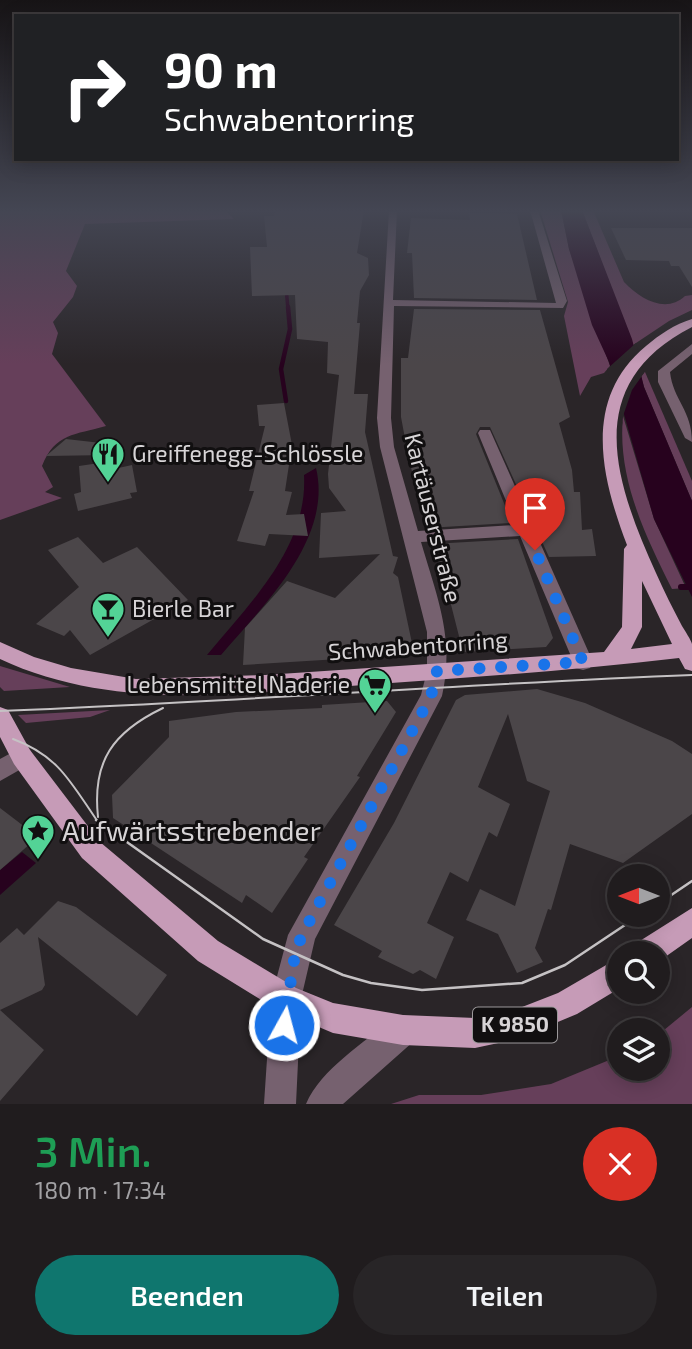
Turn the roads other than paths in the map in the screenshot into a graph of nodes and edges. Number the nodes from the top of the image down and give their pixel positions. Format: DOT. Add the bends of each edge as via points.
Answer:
graph roads {
  1 [pos="390,262"];
  2 [pos="550,262"];
  3 [pos="388,303"];
  4 [pos="687,324"];
  5 [pos="692,348"];
  6 [pos="485,433"];
  7 [pos="692,438"];
  8 [pos="527,530"];
  9 [pos="410,537"];
  10 [pos="633,542"];
  11 [pos="0,650"];
  12 [pos="689,654"];
  13 [pos="610,659"];
  14 [pos="583,662"];
  15 [pos="437,671"];
  16 [pos="0,716"];
  17 [pos="11,764"];
  18 [pos="692,922"];
  19 [pos="664,941"];
  20 [pos="607,979"];
  21 [pos="286,999"];
  22 [pos="403,1030"];
  23 [pos="280,1104"];
  24 [pos="323,1104"];
  1 -- 3 [label="street, Kartäuserstraße"];
  2 -- 3 [label="street" via="562,300 559,306"];
  3 -- 9 [label="street, Kartäuserstraße" via="384,418"];
  4 -- 10 [label="main road" via="632,367 620,384 610,416 615,480"];
  5 -- 7 [label="street" via="664,371"];
  6 -- 8 [label="street"];
  8 -- 9 [label="street"];
  8 -- 14 [label="street"];
  9 -- 15 [label="street, Kartäuserstraße" via="437,632"];
  10 -- 12 [label="main road"];
  10 -- 13 [label="main road" via="632,627"];
  11 -- 15 [label="main road, Schwabentorring" via="28,663 120,686"];
  12 -- 13 [label="main road, Schwabentorring"];
  13 -- 14 [label="main road, Schwabentorring"];
  14 -- 15 [label="main road, Schwabentorring"];
  15 -- 21 [label="street, Kartäuserstraße" via="431,696 302,935"];
  16 -- 17 [label="main road"];
  17 -- 21 [label="main road" via="91,850 208,951"];
  18 -- 19 [label="main road"];
  20 -- 22 [label="main road, K 9850" via="567,1003 517,1024 475,1034"];
  21 -- 22 [label="main road, K 9850" via="334,1018"];
  21 -- 23 [label="street, Kartäuserstraße"];
  22 -- 24 [label="street"];
}
